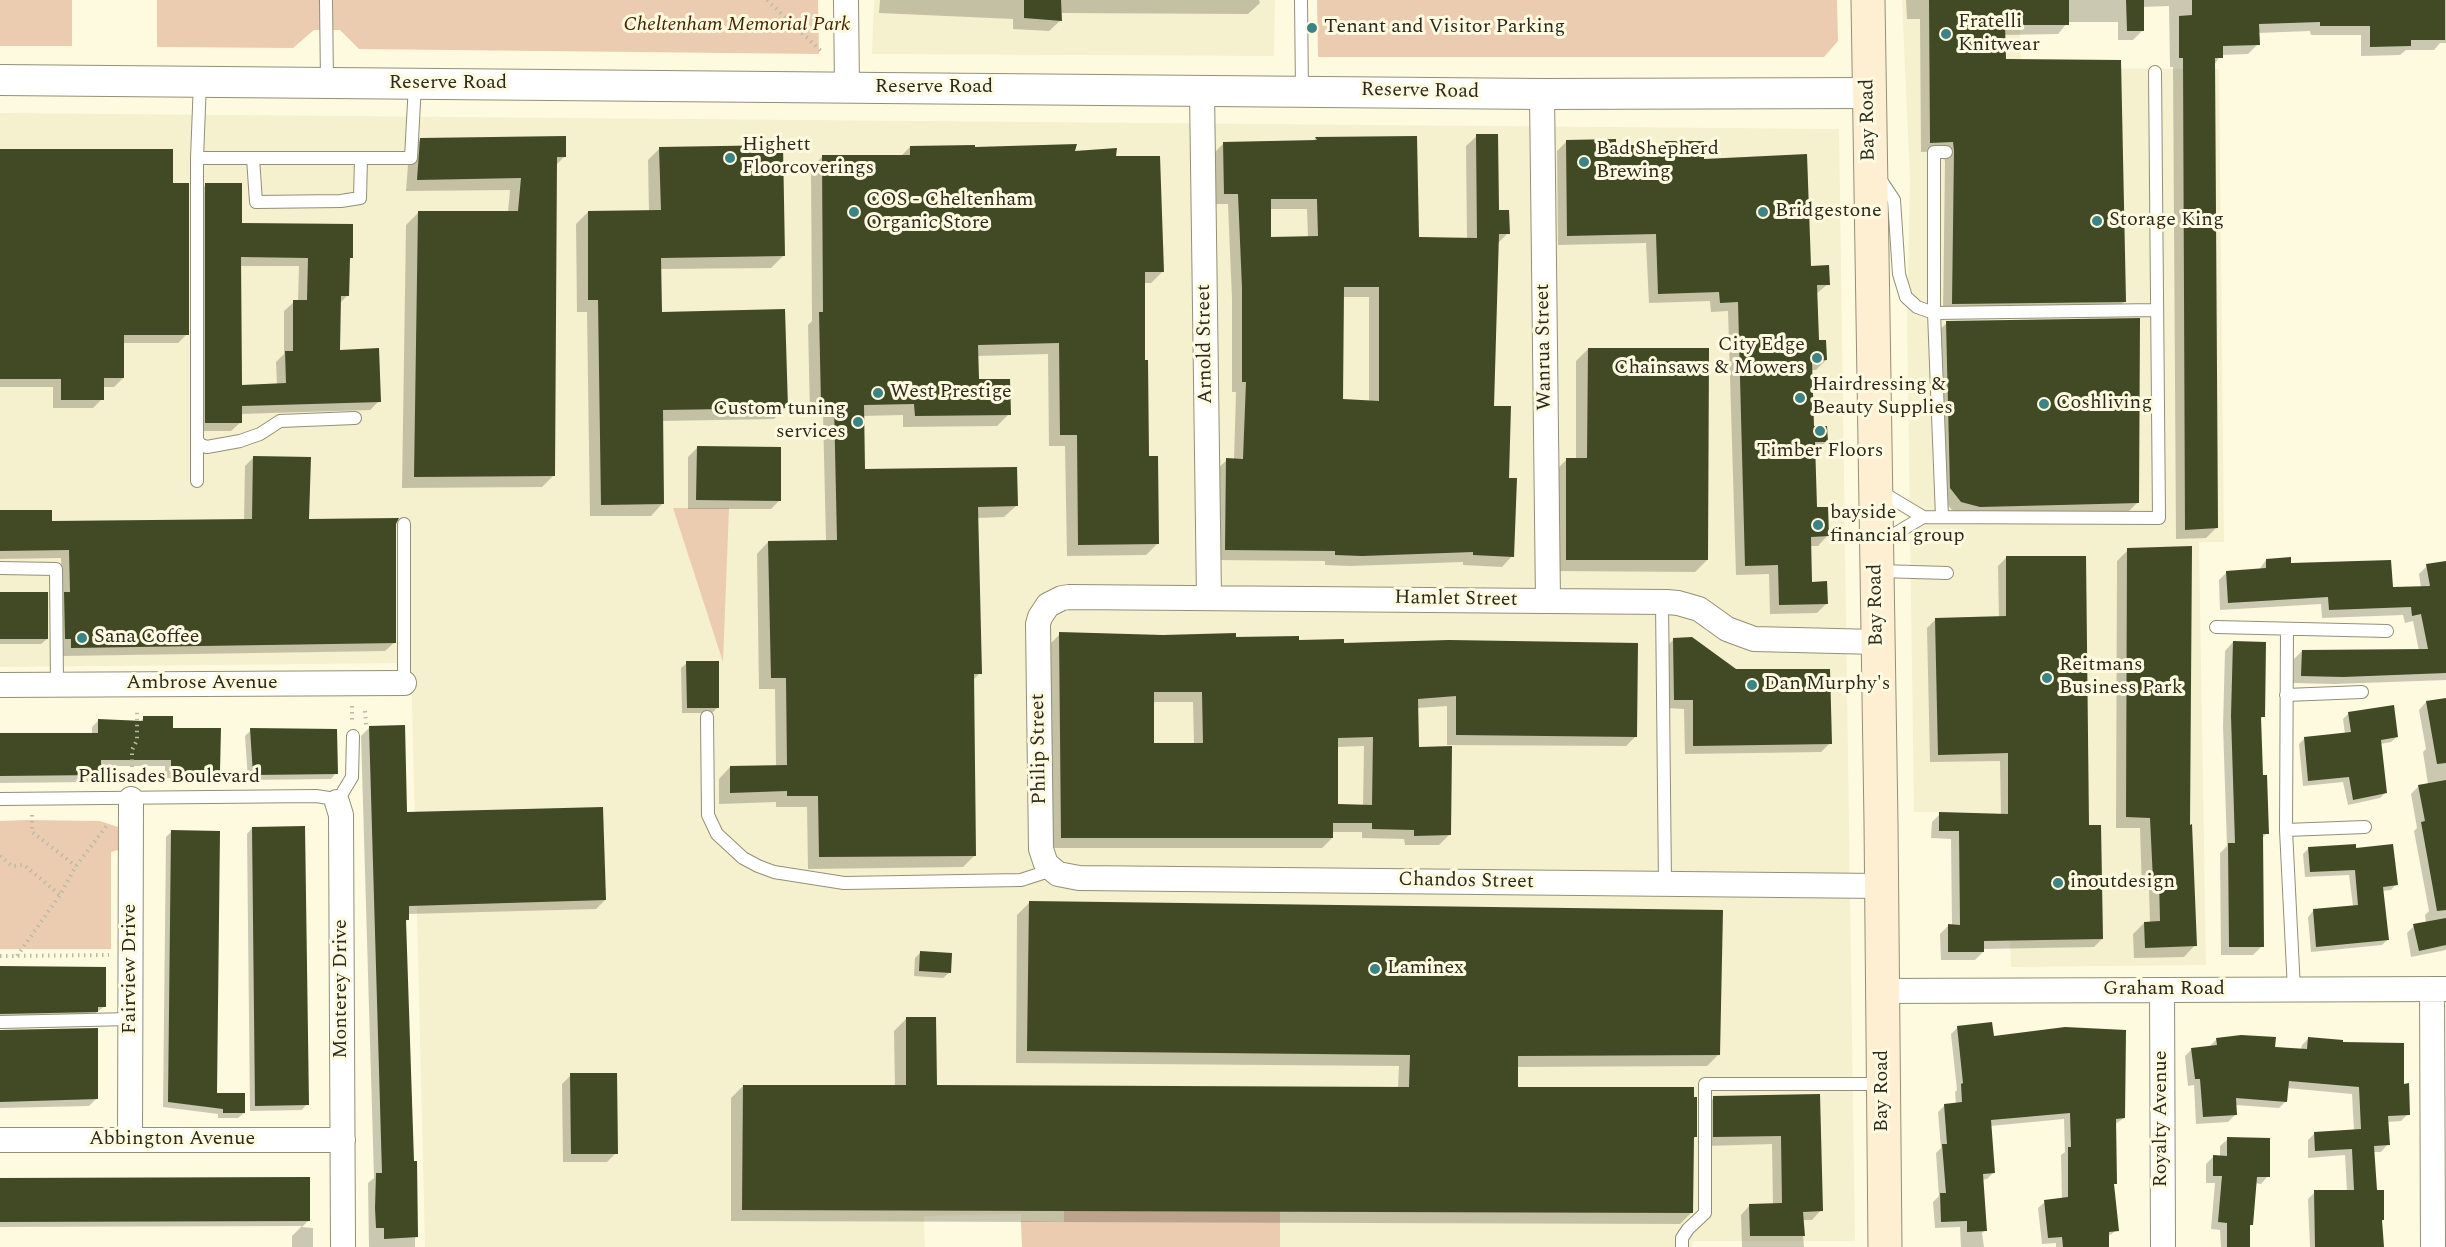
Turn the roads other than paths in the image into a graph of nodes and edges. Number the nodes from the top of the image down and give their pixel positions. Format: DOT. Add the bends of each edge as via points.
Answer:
graph roads {
  1 [pos="326,0"];
  2 [pos="846,0"];
  3 [pos="1302,0"];
  4 [pos="1868,0"];
  5 [pos="2155,72"];
  6 [pos="0,80"];
  7 [pos="200,82"];
  8 [pos="327,83"];
  9 [pos="415,84"];
  10 [pos="847,87"];
  11 [pos="1203,91"];
  12 [pos="1302,91"];
  13 [pos="1868,93"];
  14 [pos="1542,94"];
  15 [pos="1946,152"];
  16 [pos="196,158"];
  17 [pos="253,158"];
  18 [pos="361,158"];
  19 [pos="1869,162"];
  20 [pos="2157,310"];
  21 [pos="1934,313"];
  22 [pos="356,418"];
  23 [pos="197,440"];
  24 [pos="197,481"];
  25 [pos="1876,489"];
  26 [pos="1923,517"];
  27 [pos="1942,517"];
  28 [pos="404,524"];
  29 [pos="1877,558"];
  30 [pos="0,568"];
  31 [pos="1947,573"];
  32 [pos="1209,598"];
  33 [pos="1548,601"];
  34 [pos="1662,602"];
  35 [pos="1038,624"];
  36 [pos="2216,627"];
  37 [pos="2287,629"];
  38 [pos="2387,631"];
  39 [pos="1877,642"];
  40 [pos="404,683"];
  41 [pos="0,685"];
  42 [pos="57,685"];
  43 [pos="2362,693"];
  44 [pos="2286,694"];
  45 [pos="707,717"];
  46 [pos="353,736"];
  47 [pos="0,799"];
  48 [pos="131,799"];
  49 [pos="337,802"];
  50 [pos="2365,827"];
  51 [pos="2286,830"];
  52 [pos="1052,870"];
  53 [pos="1665,884"];
  54 [pos="1881,886"];
  55 [pos="2439,989"];
  56 [pos="2162,990"];
  57 [pos="2294,990"];
  58 [pos="1882,991"];
  59 [pos="131,1019"];
  60 [pos="0,1022"];
  61 [pos="1883,1084"];
  62 [pos="0,1140"];
  63 [pos="130,1140"];
  64 [pos="343,1140"];
  65 [pos="343,1247"];
  66 [pos="1682,1247"];
  67 [pos="1885,1247"];
  68 [pos="2163,1247"];
  69 [pos="2433,1247"];
  1 -- 8 [label="lane"];
  2 -- 10 [label="street"];
  3 -- 12 [label="lane"];
  4 -- 13 [label="main road, Bay Road"];
  5 -- 20 [label="lane"];
  6 -- 7 [label="street, Reserve Road"];
  7 -- 8 [label="street, Reserve Road"];
  7 -- 16 [label="lane"];
  8 -- 9 [label="street, Reserve Road"];
  9 -- 10 [label="street, Reserve Road"];
  9 -- 18 [label="lane" via="411,158"];
  10 -- 11 [label="street, Reserve Road"];
  11 -- 12 [label="street, Reserve Road"];
  11 -- 32 [label="street, Arnold Street"];
  12 -- 14 [label="street, Reserve Road"];
  13 -- 14 [label="street, Reserve Road"];
  13 -- 19 [label="main road, Bay Road"];
  14 -- 33 [label="street, Wanrua Street"];
  15 -- 21 [label="lane" via="1934,152"];
  16 -- 17 [label="lane"];
  16 -- 23 [label="lane"];
  17 -- 18 [label="lane"];
  17 -- 18 [label="lane" via="256,201 360,198"];
  19 -- 21 [label="lane" via="1894,200 1899,274 1906,297 1917,307"];
  19 -- 25 [label="main road, Bay Road"];
  20 -- 21 [label="lane"];
  20 -- 27 [label="lane" via="2159,518"];
  21 -- 27 [label="lane"];
  22 -- 23 [label="lane" via="280,421 260,434 207,447"];
  23 -- 24 [label="lane"];
  25 -- 26 [label="lane"];
  25 -- 29 [label="main road, Bay Road"];
  26 -- 27 [label="lane"];
  26 -- 29 [label="lane"];
  28 -- 40 [label="lane"];
  29 -- 31 [label="lane"];
  29 -- 39 [label="main road, Bay Road"];
  30 -- 42 [label="lane" via="63,569"];
  32 -- 33 [label="street, Hamlet Street"];
  32 -- 35 [label="street, Hamlet Street" via="1062,598 1043,611"];
  33 -- 34 [label="street, Hamlet Street"];
  34 -- 39 [label="street, Hamlet Street" via="1699,609 1727,629 1754,639"];
  34 -- 53 [label="lane"];
  35 -- 52 [label="street, Philip Street" via="1041,849"];
  36 -- 37 [label="lane"];
  37 -- 38 [label="lane"];
  37 -- 44 [label="lane"];
  39 -- 54 [label="main road, Bay Road"];
  40 -- 42 [label="street, Ambrose Avenue"];
  41 -- 42 [label="street, Ambrose Avenue"];
  43 -- 44 [label="lane"];
  44 -- 51 [label="lane"];
  45 -- 52 [label="lane" via="708,816 717,834 742,858 758,866 844,883 1021,880"];
  46 -- 49 [label="lane" via="352,777"];
  47 -- 48 [label="lane, Pallisades Boulevard"];
  48 -- 49 [label="lane, Pallisades Boulevard" via="316,796"];
  48 -- 59 [label="street, Fairview Drive"];
  49 -- 64 [label="street, Monterey Drive" via="341,815"];
  50 -- 51 [label="lane"];
  51 -- 57 [label="lane"];
  52 -- 53 [label="street, Chandos Street" via="1079,878"];
  53 -- 54 [label="street, Chandos Street"];
  54 -- 58 [label="main road, Bay Road"];
  55 -- 57 [label="street, Graham Road"];
  55 -- 69 [label="street"];
  56 -- 57 [label="street, Graham Road"];
  56 -- 58 [label="street, Graham Road"];
  56 -- 68 [label="street, Royalty Avenue"];
  58 -- 61 [label="main road, Bay Road"];
  59 -- 60 [label="lane"];
  59 -- 63 [label="street, Fairview Drive"];
  61 -- 66 [label="lane" via="1705,1084 1706,1214 1688,1229"];
  61 -- 67 [label="main road, Bay Road"];
  62 -- 63 [label="street, Abbington Avenue"];
  63 -- 64 [label="street, Abbington Avenue"];
  64 -- 65 [label="street, Monterey Drive"];
}
